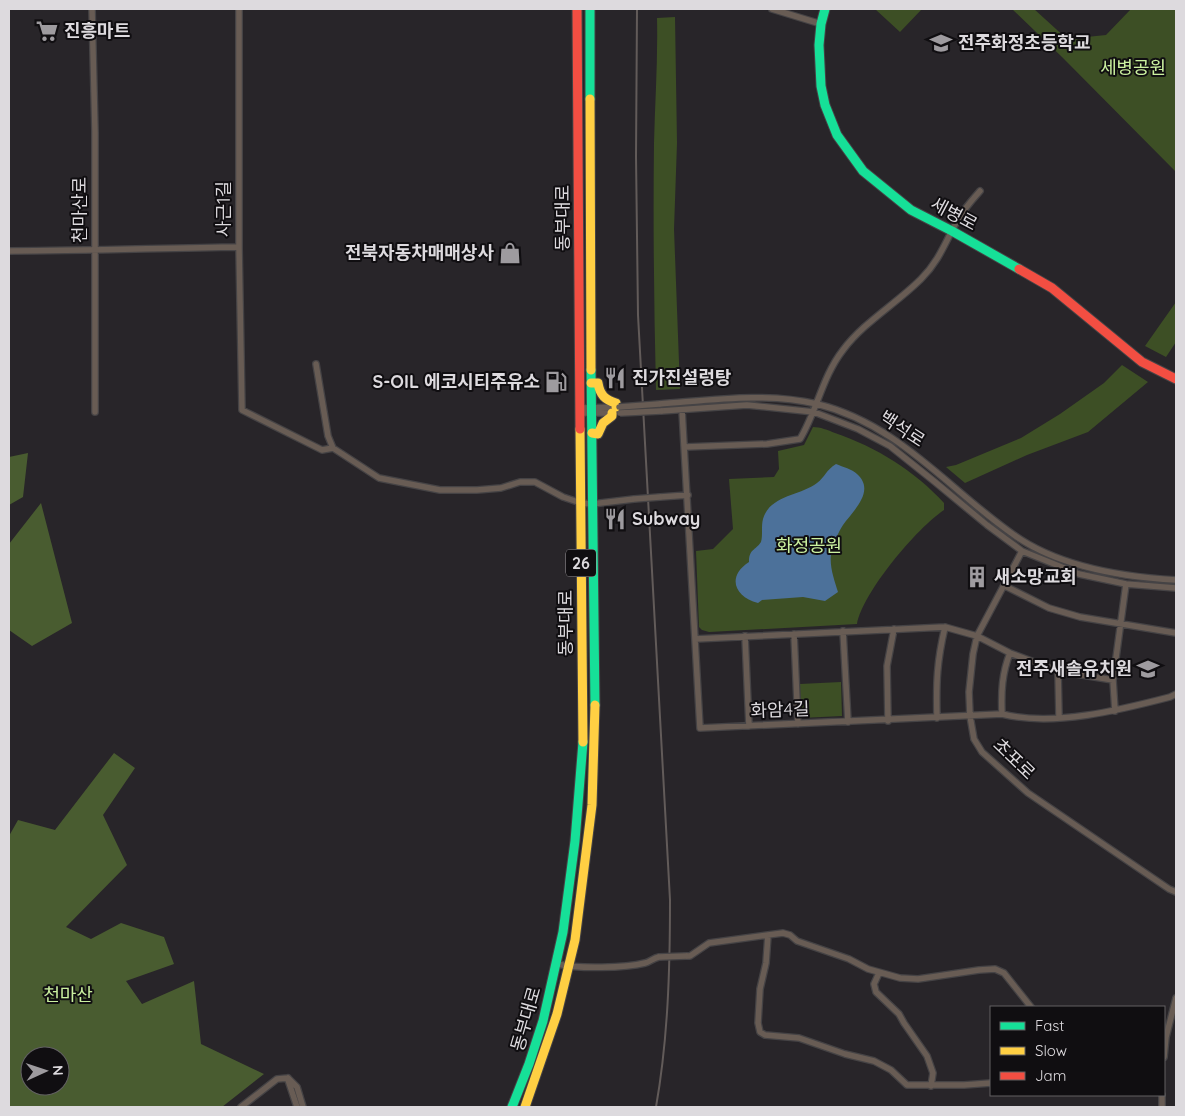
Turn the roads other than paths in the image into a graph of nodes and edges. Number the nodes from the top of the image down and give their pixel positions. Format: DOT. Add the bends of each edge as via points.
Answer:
graph roads {
  1 [pos="92,9"];
  2 [pos="239,9"];
  3 [pos="577,9"];
  4 [pos="590,9"];
  5 [pos="772,9"];
  6 [pos="825,9"];
  7 [pos="821,24"];
  8 [pos="980,191"];
  9 [pos="952,231"];
  10 [pos="239,247"];
  11 [pos="9,251"];
  12 [pos="95,251"];
  13 [pos="316,364"];
  14 [pos="1176,379"];
  15 [pos="591,383"];
  16 [pos="817,404"];
  17 [pos="581,410"];
  18 [pos="592,410"];
  19 [pos="617,410"];
  20 [pos="682,410"];
  21 [pos="96,412"];
  22 [pos="814,412"];
  23 [pos="592,433"];
  24 [pos="685,447"];
  25 [pos="333,448"];
  26 [pos="688,495"];
  27 [pos="581,503"];
  28 [pos="592,504"];
  29 [pos="1022,551"];
  30 [pos="1176,580"];
  31 [pos="1126,584"];
  32 [pos="1005,586"];
  33 [pos="1176,588"];
  34 [pos="1120,624"];
  35 [pos="945,627"];
  36 [pos="894,629"];
  37 [pos="843,631"];
  38 [pos="1176,633"];
  39 [pos="794,634"];
  40 [pos="745,636"];
  41 [pos="978,636"];
  42 [pos="695,639"];
  43 [pos="1010,652"];
  44 [pos="1058,671"];
  45 [pos="1113,680"];
  46 [pos="1176,694"];
  47 [pos="1115,711"];
  48 [pos="1002,714"];
  49 [pos="970,716"];
  50 [pos="1059,717"];
  51 [pos="937,718"];
  52 [pos="888,721"];
  53 [pos="848,722"];
  54 [pos="798,724"];
  55 [pos="749,726"];
  56 [pos="1176,892"];
  57 [pos="768,935"];
  58 [pos="558,964"];
  59 [pos="569,967"];
  60 [pos="879,973"];
  61 [pos="1176,998"];
  62 [pos="1030,1006"];
  63 [pos="1165,1047"];
  64 [pos="288,1078"];
  65 [pos="990,1083"];
  66 [pos="931,1086"];
  67 [pos="242,1107"];
  68 [pos="297,1107"];
  69 [pos="303,1107"];
  70 [pos="512,1107"];
  71 [pos="525,1107"];
  1 -- 12 [label="street, 천마산로"];
  2 -- 10 [label="street, 사근1길"];
  3 -- 17 [label="main road, 동부대로 / 26"];
  4 -- 15 [label="main road, 동부대로 / 26"];
  5 -- 7 [label="street"];
  6 -- 7 [label="main road, 세병로"];
  7 -- 9 [label="main road, 세병로" via="820,85 837,135 863,171 911,210"];
  8 -- 9 [label="street"];
  9 -- 14 [label="main road, 세병로" via="1052,288 1128,352"];
  9 -- 16 [label="street" via="942,253 922,278 842,350"];
  10 -- 12 [label="street"];
  10 -- 25 [label="street, 사근1길" via="242,410 322,450"];
  11 -- 12 [label="street"];
  12 -- 21 [label="street, 천마산로"];
  13 -- 25 [label="street" via="328,436"];
  15 -- 18 [label="main road, 동부대로 / 26"];
  15 -- 19 [label="main road" via="598,384 604,399 616,403"];
  16 -- 19 [label="street, 백석로, bridge" via="743,397"];
  16 -- 22 [label="street"];
  16 -- 30 [label="street, 백석로" via="850,415 880,431 932,467 1014,536 1044,552 1090,567"];
  17 -- 18 [label="street, 백석로"];
  17 -- 27 [label="main road, 동부대로 / 26"];
  18 -- 19 [label="street, 백석로"];
  18 -- 23 [label="main road, 동부대로 / 26"];
  19 -- 20 [label="street, 백석로, bridge"];
  19 -- 23 [label="main road" via="600,427 598,434"];
  20 -- 22 [label="street, 백석로" via="747,405"];
  20 -- 24 [label="street, 화암4길"];
  22 -- 24 [label="street" via="800,439 794,441"];
  22 -- 29 [label="street, 백석로" via="890,446"];
  23 -- 28 [label="main road, 동부대로 / 26"];
  24 -- 26 [label="street, 화암4길"];
  25 -- 27 [label="street" via="388,481 440,490 501,488 520,482 534,482"];
  26 -- 28 [label="street, bridge"];
  26 -- 42 [label="street, 화암4길"];
  27 -- 28 [label="street"];
  27 -- 58 [label="main road, 동부대로 / 26" via="583,750 575,852"];
  28 -- 59 [label="main road, 동부대로 / 26" via="595,719 592,805 576,940"];
  29 -- 31 [label="street, 백석로" via="1079,574"];
  29 -- 32 [label="street, 초포로"];
  31 -- 33 [label="street, 백석로"];
  31 -- 34 [label="street"];
  32 -- 34 [label="street" via="1049,608"];
  32 -- 41 [label="street, 초포로"];
  34 -- 38 [label="street"];
  34 -- 45 [label="street"];
  35 -- 36 [label="street"];
  35 -- 41 [label="street"];
  35 -- 51 [label="street" via="938,655"];
  36 -- 37 [label="street"];
  36 -- 52 [label="street" via="887,666"];
  37 -- 39 [label="street"];
  37 -- 53 [label="street"];
  39 -- 40 [label="street"];
  39 -- 54 [label="street"];
  40 -- 42 [label="street"];
  40 -- 55 [label="street"];
  41 -- 43 [label="street"];
  41 -- 49 [label="street, 초포로" via="970,675"];
  42 -- 55 [label="street, 화암4길" via="700,728"];
  43 -- 44 [label="street"];
  43 -- 48 [label="street" via="1002,679"];
  44 -- 45 [label="street"];
  44 -- 50 [label="street"];
  45 -- 47 [label="street"];
  46 -- 47 [label="street, 화암4길"];
  47 -- 50 [label="street, 화암4길"];
  48 -- 49 [label="street, 화암4길"];
  48 -- 50 [label="street, 화암4길" via="1030,719"];
  49 -- 51 [label="street, 화암4길"];
  49 -- 56 [label="street, 초포로" via="974,739 982,752 1022,788"];
  51 -- 52 [label="street, 화암4길"];
  52 -- 53 [label="street, 화암4길"];
  53 -- 54 [label="street, 화암4길"];
  54 -- 55 [label="street, 화암4길"];
  57 -- 59 [label="street, bridge" via="710,943 690,956 659,957 633,965"];
  57 -- 60 [label="street" via="790,935"];
  57 -- 66 [label="street" via="760,989 760,1032 799,1038 874,1061 891,1070 907,1085"];
  58 -- 59 [label="street"];
  58 -- 70 [label="main road, 동부대로 / 26" via="535,1048"];
  59 -- 71 [label="main road, 동부대로 / 26" via="557,1014"];
  60 -- 62 [label="street" via="918,979 995,969 1004,973"];
  60 -- 66 [label="street" via="874,984 876,992 899,1014 927,1056 933,1073"];
  61 -- 63 [label="street"];
  64 -- 67 [label="street" via="277,1079"];
  64 -- 68 [label="street"];
  64 -- 69 [label="street" via="297,1087"];
  65 -- 66 [label="street"];
}
